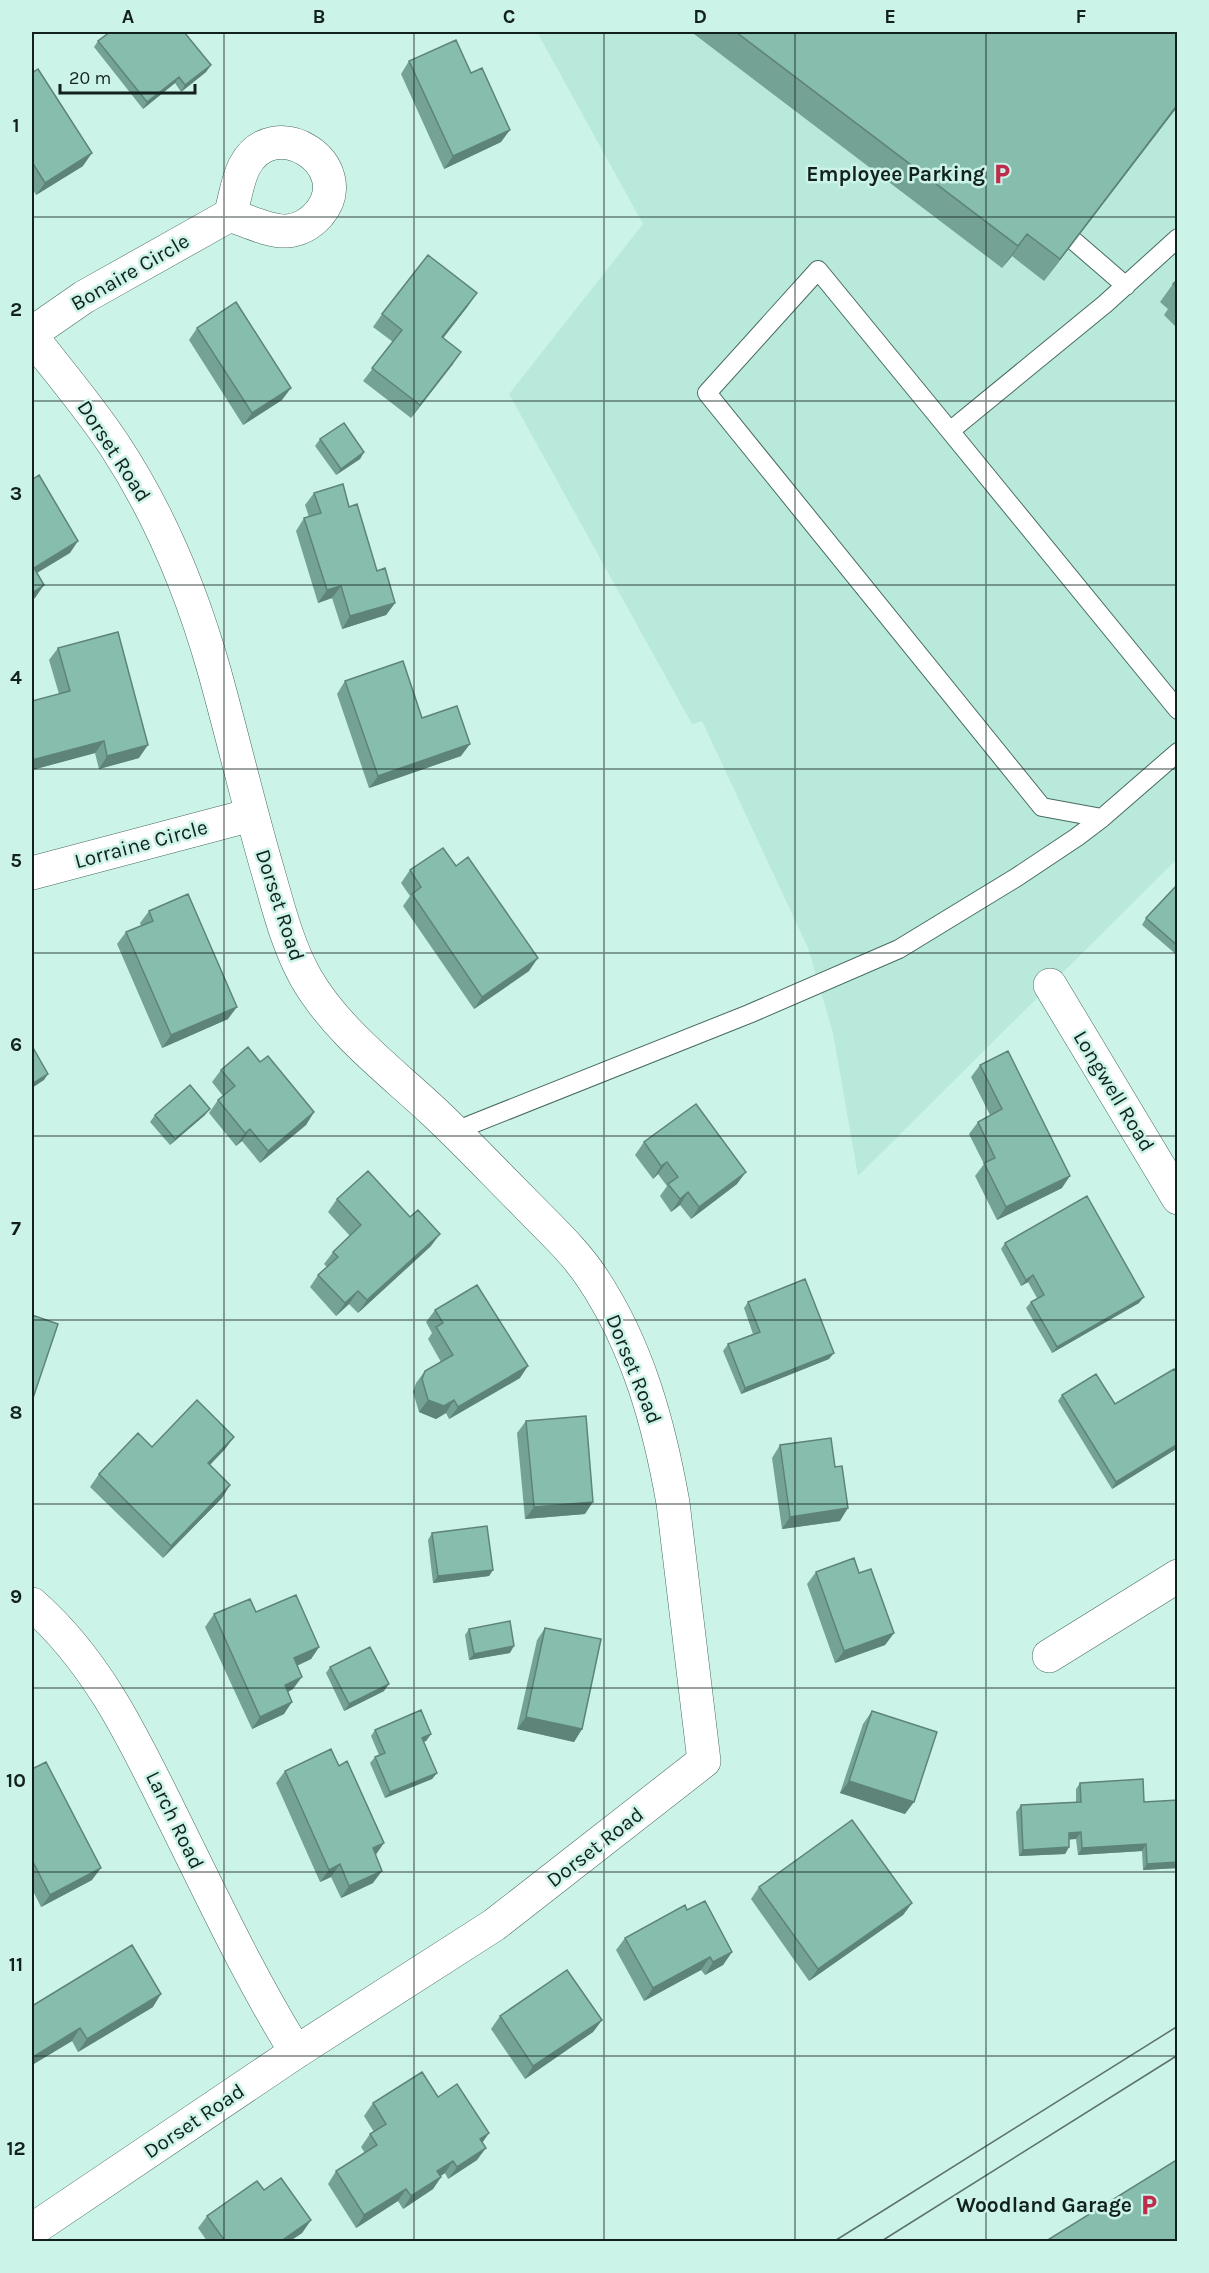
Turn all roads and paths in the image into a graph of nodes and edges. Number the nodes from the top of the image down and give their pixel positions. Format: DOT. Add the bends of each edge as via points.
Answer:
graph roads {
  1 [pos="230,215"];
  2 [pos="1178,238"];
  3 [pos="1074,242"];
  4 [pos="1126,286"];
  5 [pos="32,335"];
  6 [pos="950,431"];
  7 [pos="1178,710"];
  8 [pos="1178,752"];
  9 [pos="251,815"];
  10 [pos="1102,818"];
  11 [pos="32,873"];
  12 [pos="1050,985"];
  13 [pos="455,1131"];
  14 [pos="1178,1198"];
  15 [pos="1178,1576"];
  16 [pos="32,1604"];
  17 [pos="1049,1656"];
  18 [pos="296,2052"];
  19 [pos="32,2230"];
  1 -- 5 [label="street, Bonaire Circle" via="84,297"];
  2 -- 4 [label="lane"];
  3 -- 4 [label="lane"];
  4 -- 6 [label="lane"];
  5 -- 9 [label="street, Dorset Road" via="114,445 153,509 184,576 215,674"];
  6 -- 7 [label="lane"];
  6 -- 10 [label="lane" via="818,270 707,393 1042,807"];
  8 -- 10 [label="lane"];
  9 -- 11 [label="street, Lorraine Circle"];
  9 -- 13 [label="street, Dorset Road" via="283,924 308,981 346,1029"];
  10 -- 13 [label="lane" via="1008,883 899,949 749,1014"];
  12 -- 14 [label="street, Longwell Road"];
  13 -- 18 [label="street, Dorset Road" via="578,1259 608,1304 637,1365 658,1426 673,1503 704,1761 494,1925"];
  15 -- 17 [label="street"];
  16 -- 18 [label="street, Larch Road" via="92,1671 129,1728 253,1977"];
  18 -- 19 [label="street, Dorset Road"];
}
